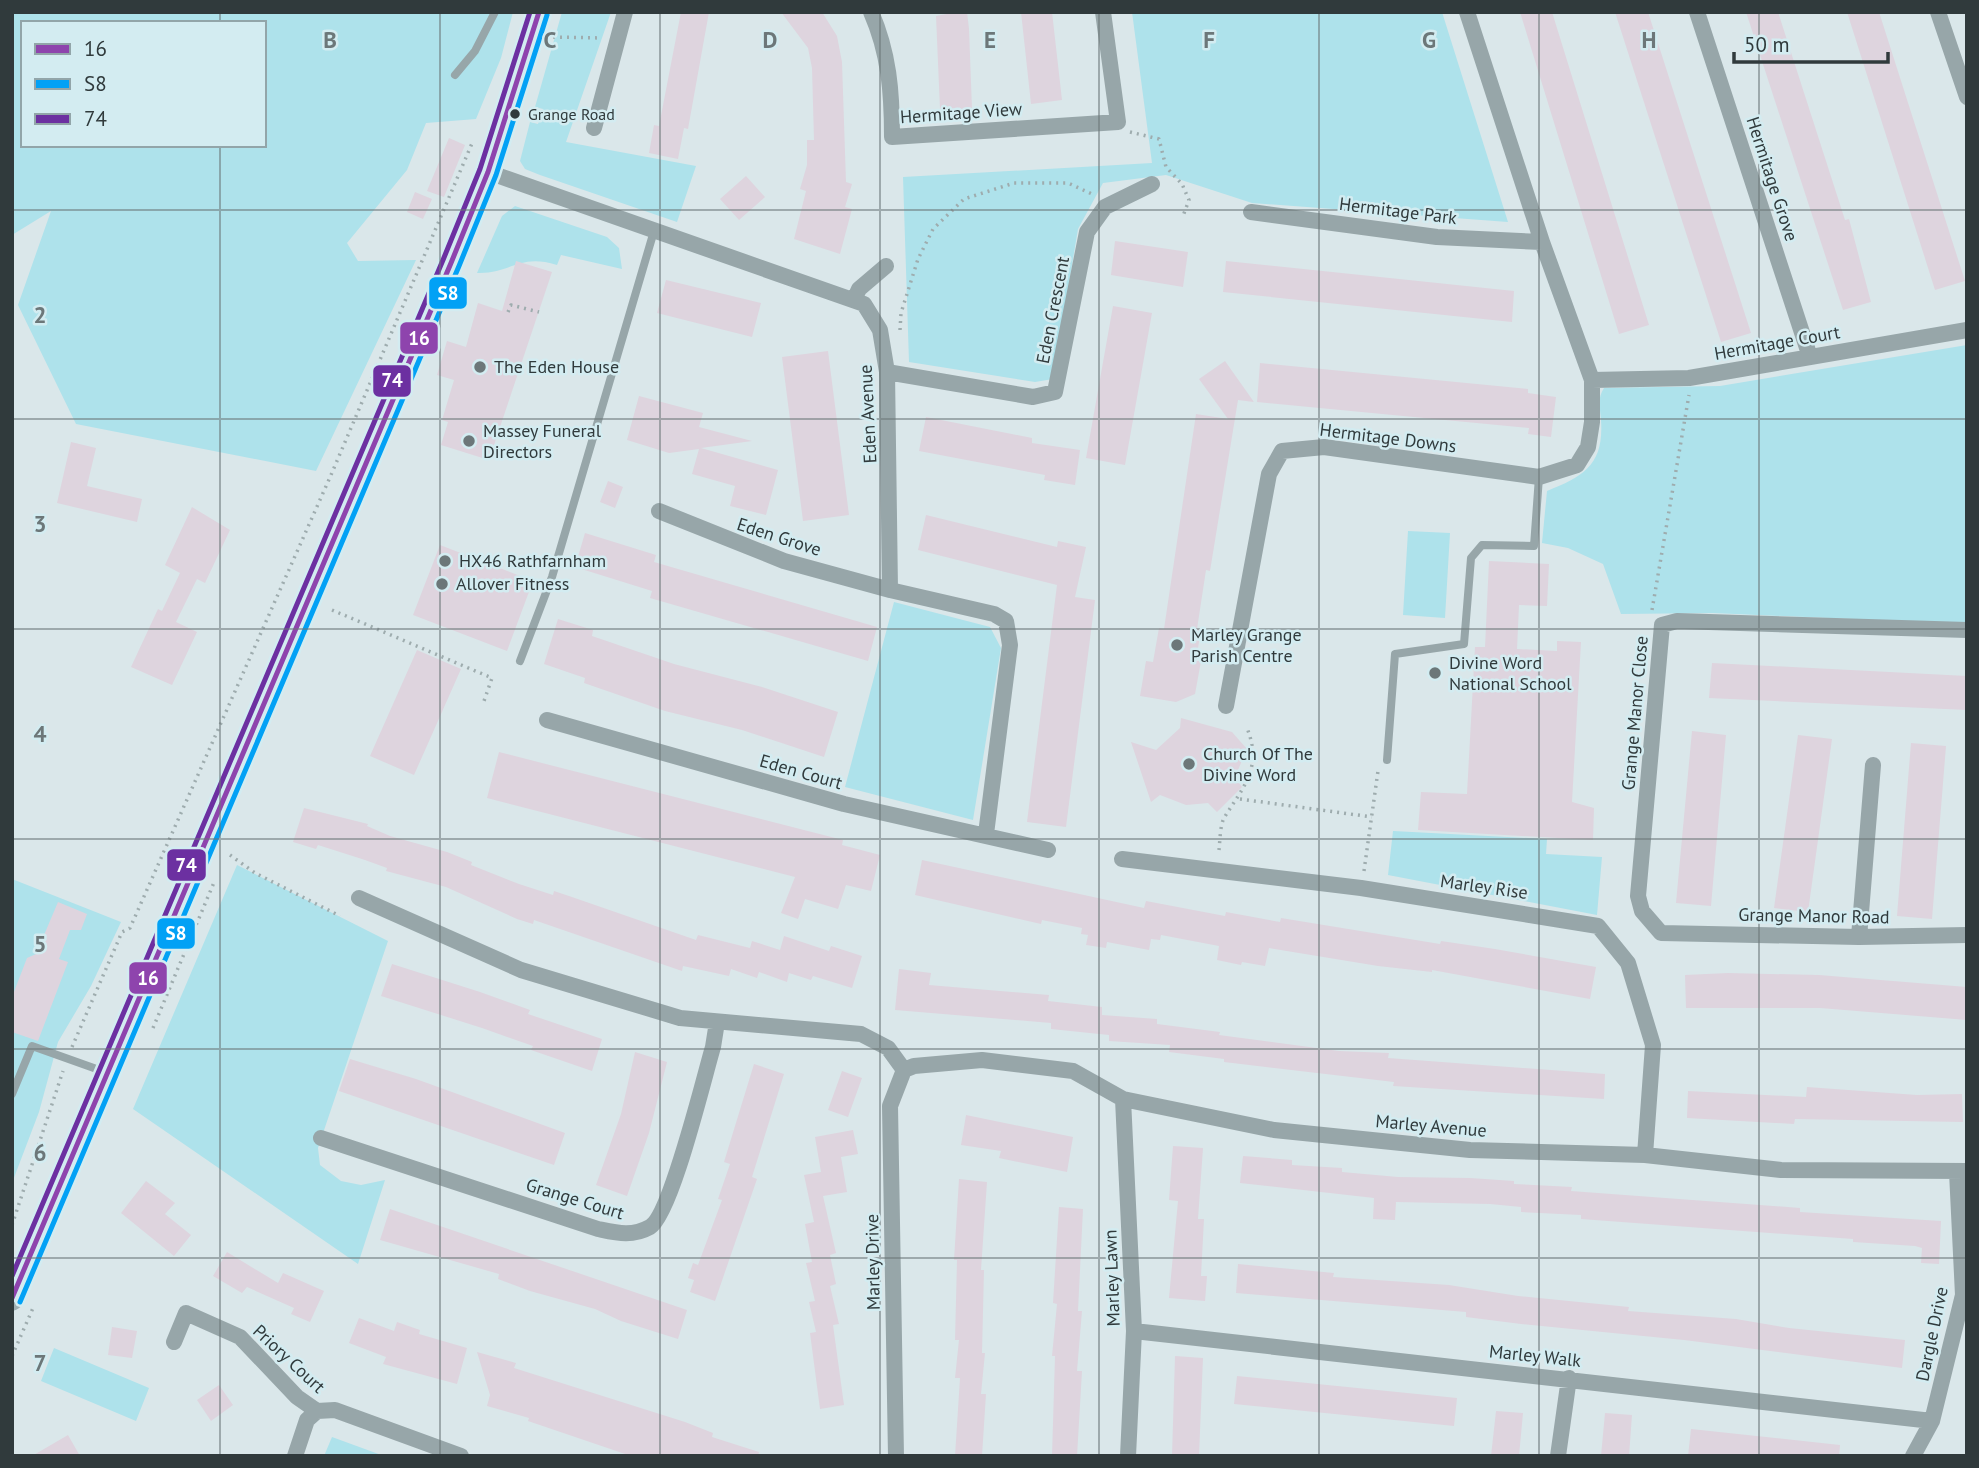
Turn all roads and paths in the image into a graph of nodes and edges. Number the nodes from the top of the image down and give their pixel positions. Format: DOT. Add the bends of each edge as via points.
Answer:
graph roads {
  1 [pos="495,12"];
  2 [pos="539,12"];
  3 [pos="625,12"];
  4 [pos="870,12"];
  5 [pos="1103,12"];
  6 [pos="1467,12"];
  7 [pos="1697,12"];
  8 [pos="1938,12"];
  9 [pos="548,37"];
  10 [pos="618,38"];
  11 [pos="1962,68"];
  12 [pos="455,75"];
  13 [pos="1967,97"];
  14 [pos="1118,122"];
  15 [pos="594,128"];
  16 [pos="474,140"];
  17 [pos="488,172"];
  18 [pos="1152,184"];
  19 [pos="1096,195"];
  20 [pos="1251,212"];
  21 [pos="1183,216"];
  22 [pos="654,231"];
  23 [pos="1542,242"];
  24 [pos="886,266"];
  25 [pos="859,302"];
  26 [pos="509,312"];
  27 [pos="539,312"];
  28 [pos="1967,330"];
  29 [pos="902,343"];
  30 [pos="1810,357"];
  31 [pos="887,372"];
  32 [pos="1592,380"];
  33 [pos="1690,390"];
  34 [pos="1539,477"];
  35 [pos="659,511"];
  36 [pos="891,590"];
  37 [pos="332,610"];
  38 [pos="1652,610"];
  39 [pos="1967,630"];
  40 [pos="520,661"];
  41 [pos="484,701"];
  42 [pos="1226,706"];
  43 [pos="547,720"];
  44 [pos="1247,728"];
  45 [pos="1386,764"];
  46 [pos="1873,765"];
  47 [pos="1240,799"];
  48 [pos="1372,817"];
  49 [pos="986,834"];
  50 [pos="1048,850"];
  51 [pos="1219,850"];
  52 [pos="230,855"];
  53 [pos="1122,859"];
  54 [pos="1364,872"];
  55 [pos="359,898"];
  56 [pos="340,916"];
  57 [pos="1661,933"];
  58 [pos="1967,935"];
  59 [pos="1859,937"];
  60 [pos="717,1022"];
  61 [pos="67,1059"];
  62 [pos="904,1070"];
  63 [pos="108,1073"];
  64 [pos="12,1094"];
  65 [pos="1123,1099"];
  66 [pos="321,1138"];
  67 [pos="1645,1155"];
  68 [pos="1962,1172"];
  69 [pos="12,1225"];
  70 [pos="21,1256"];
  71 [pos="12,1299"];
  72 [pos="1134,1331"];
  73 [pos="174,1342"];
  74 [pos="1569,1378"];
  75 [pos="317,1411"];
  76 [pos="1932,1420"];
  77 [pos="295,1456"];
  78 [pos="461,1456"];
  79 [pos="896,1456"];
  80 [pos="1128,1456"];
  81 [pos="1558,1456"];
  82 [pos="1913,1456"];
  1 -- 12 [label="lane" via="475,51"];
  2 -- 17 [label="main road"];
  3 -- 10 [label="street"];
  4 -- 14 [label="street, Hermitage View" via="884,42 892,136"];
  5 -- 14 [label="street"];
  6 -- 23 [label="street"];
  7 -- 30 [label="street, Hermitage Grove"];
  8 -- 11 [label="street"];
  9 -- 10 [label="path"];
  10 -- 15 [label="street"];
  11 -- 13 [label="street"];
  14 -- 21 [label="path" via="1132,133 1159,139 1166,167 1182,184 1189,201"];
  16 -- 61 [label="path" via="320,500"];
  17 -- 22 [label="street"];
  17 -- 63 [label="main road"];
  18 -- 31 [label="street, Eden Crescent" via="1105,207 1087,232 1055,392 1033,397"];
  19 -- 29 [label="path" via="1068,183 1014,183 964,199 933,229 918,259 901,313"];
  20 -- 23 [label="street, Hermitage Park" via="1437,237"];
  22 -- 25 [label="street"];
  22 -- 40 [label="lane" via="552,577"];
  23 -- 32 [label="street"];
  24 -- 25 [label="street" via="859,289"];
  25 -- 31 [label="street, Eden Avenue" via="880,330"];
  26 -- 27 [label="path" via="511,305"];
  28 -- 30 [label="street, Hermitage Court"];
  30 -- 32 [label="street, Hermitage Court" via="1689,378"];
  31 -- 36 [label="street, Eden Avenue"];
  32 -- 34 [label="street, Hermitage Downs" via="1588,447 1577,465"];
  33 -- 38 [label="path"];
  34 -- 42 [label="street, Hermitage Downs" via="1324,447 1282,451 1269,474"];
  34 -- 45 [label="lane" via="1534,546 1482,545 1471,558 1464,644 1395,654"];
  35 -- 36 [label="street, Eden Grove" via="784,561"];
  36 -- 49 [label="street" via="994,614 1006,621 1010,645"];
  37 -- 41 [label="path" via="492,678"];
  39 -- 57 [label="street, Grange Manor Close" via="1678,621 1662,625 1638,896 1642,911"];
  43 -- 49 [label="street, Eden Court" via="844,804"];
  44 -- 47 [label="path" via="1252,772"];
  45 -- 48 [label="path" via="1378,771"];
  46 -- 59 [label="street"];
  47 -- 48 [label="path"];
  47 -- 51 [label="path" via="1223,820"];
  48 -- 54 [label="path"];
  49 -- 50 [label="street, Eden Court"];
  52 -- 56 [label="path" via="255,873"];
  53 -- 67 [label="street, Marley Rise" via="1361,888 1598,926 1628,963 1653,1045"];
  55 -- 60 [label="street" via="521,970 680,1018"];
  57 -- 59 [label="street, Grange Manor Road"];
  58 -- 59 [label="street, Grange Manor Road"];
  60 -- 62 [label="street" via="861,1034 888,1048"];
  60 -- 66 [label="street, Grange Court" via="668,1199 652,1226 628,1235"];
  61 -- 63 [label="lane"];
  61 -- 64 [label="lane" via="32,1046"];
  61 -- 69 [label="path"];
  62 -- 65 [label="street, Marley Avenue" via="982,1060 1073,1071"];
  62 -- 79 [label="street, Marley Drive" via="890,1106"];
  63 -- 70 [label="main road"];
  65 -- 67 [label="street, Marley Avenue" via="1274,1130 1470,1150"];
  65 -- 72 [label="street, Marley Lawn"];
  67 -- 68 [label="street, Marley Avenue" via="1781,1170"];
  68 -- 76 [label="street, Dargle Drive" via="1963,1295"];
  70 -- 71 [label="main road"];
  72 -- 74 [label="street, Marley Walk"];
  72 -- 80 [label="street, Marley Lawn"];
  73 -- 75 [label="street, Priory Court" via="186,1313 240,1337 297,1397"];
  74 -- 76 [label="street, Marley Walk"];
  74 -- 81 [label="street"];
  75 -- 77 [label="street" via="307,1420"];
  75 -- 78 [label="street" via="335,1410"];
  76 -- 82 [label="street, Dargle Drive"];
}
